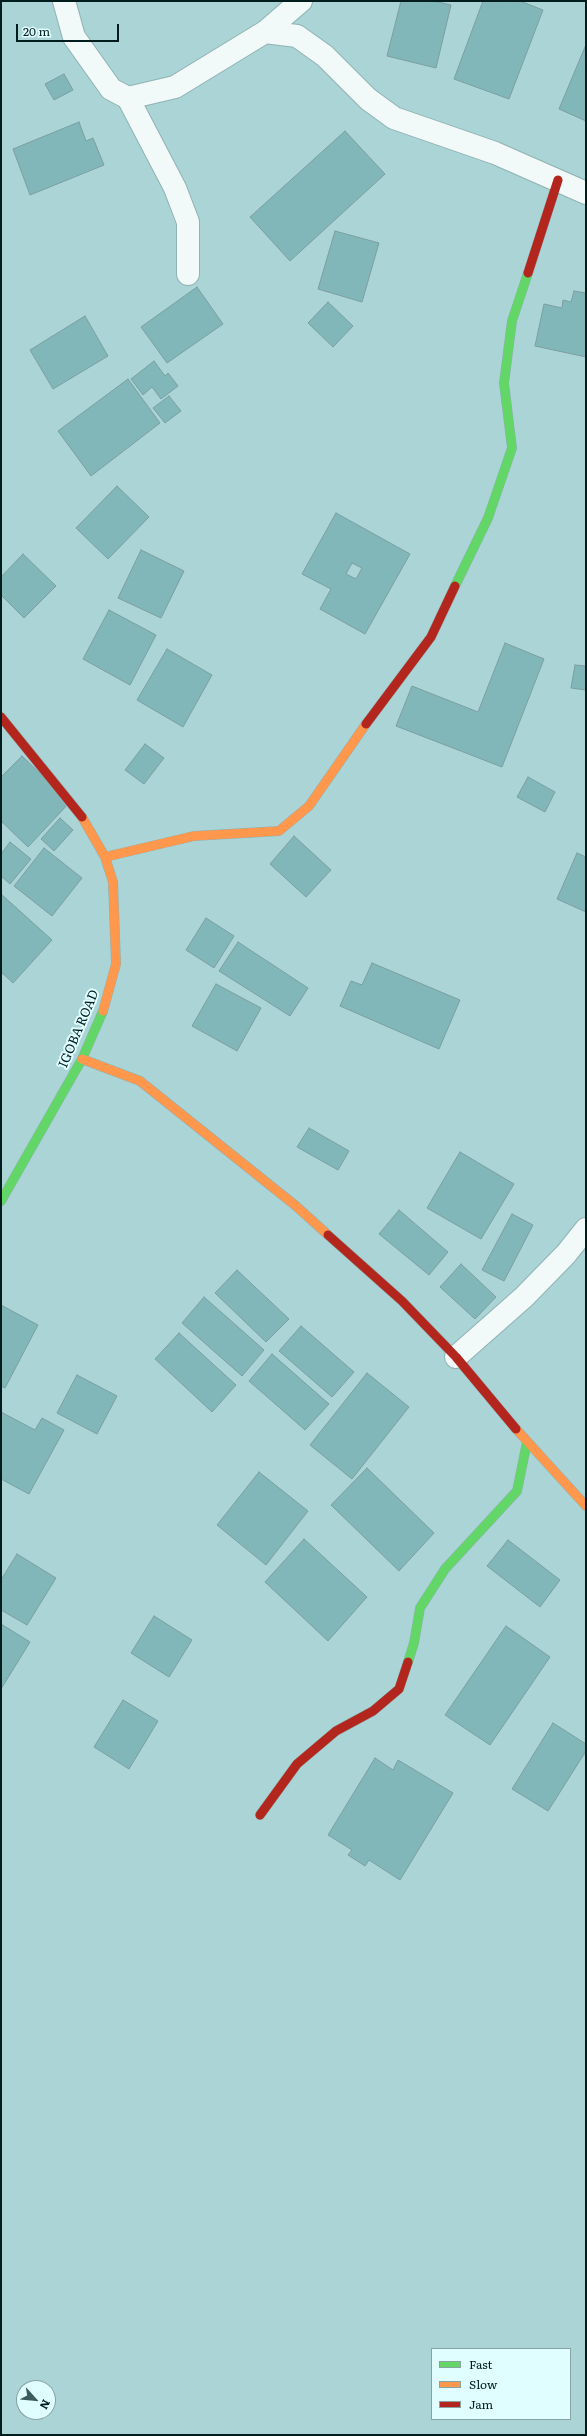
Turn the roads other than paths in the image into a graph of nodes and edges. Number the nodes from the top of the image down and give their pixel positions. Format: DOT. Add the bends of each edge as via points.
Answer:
graph roads {
  1 [pos="64,1"];
  2 [pos="301,1"];
  3 [pos="265,32"];
  4 [pos="128,98"];
  5 [pos="558,180"];
  6 [pos="586,193"];
  7 [pos="188,274"];
  8 [pos="1,717"];
  9 [pos="105,857"];
  10 [pos="82,1059"];
  11 [pos="1,1201"];
  12 [pos="586,1229"];
  13 [pos="456,1358"];
  14 [pos="527,1442"];
  15 [pos="586,1506"];
  16 [pos="260,1816"];
  1 -- 4 [label="street" via="74,37 111,89"];
  2 -- 3 [label="street"];
  3 -- 4 [label="street" via="175,87"];
  3 -- 5 [label="street" via="297,36 325,56 368,99 394,118 495,153"];
  4 -- 7 [label="street" via="175,188 188,222"];
  5 -- 6 [label="street"];
  5 -- 9 [label="street" via="512,321 504,382 512,448 488,518 431,637 309,806 279,831 194,836"];
  8 -- 9 [label="street, IGOBA ROAD" via="81,814"];
  9 -- 10 [label="street, IGOBA ROAD" via="113,882 116,964 107,1002"];
  10 -- 11 [label="street, IGOBA ROAD"];
  10 -- 13 [label="street" via="140,1081 296,1206 402,1301"];
  12 -- 13 [label="street" via="566,1254 524,1297"];
  13 -- 14 [label="street"];
  14 -- 15 [label="street"];
  14 -- 16 [label="street" via="517,1492 445,1569 420,1608 414,1643 399,1690 372,1711 336,1731 297,1764"];
}
